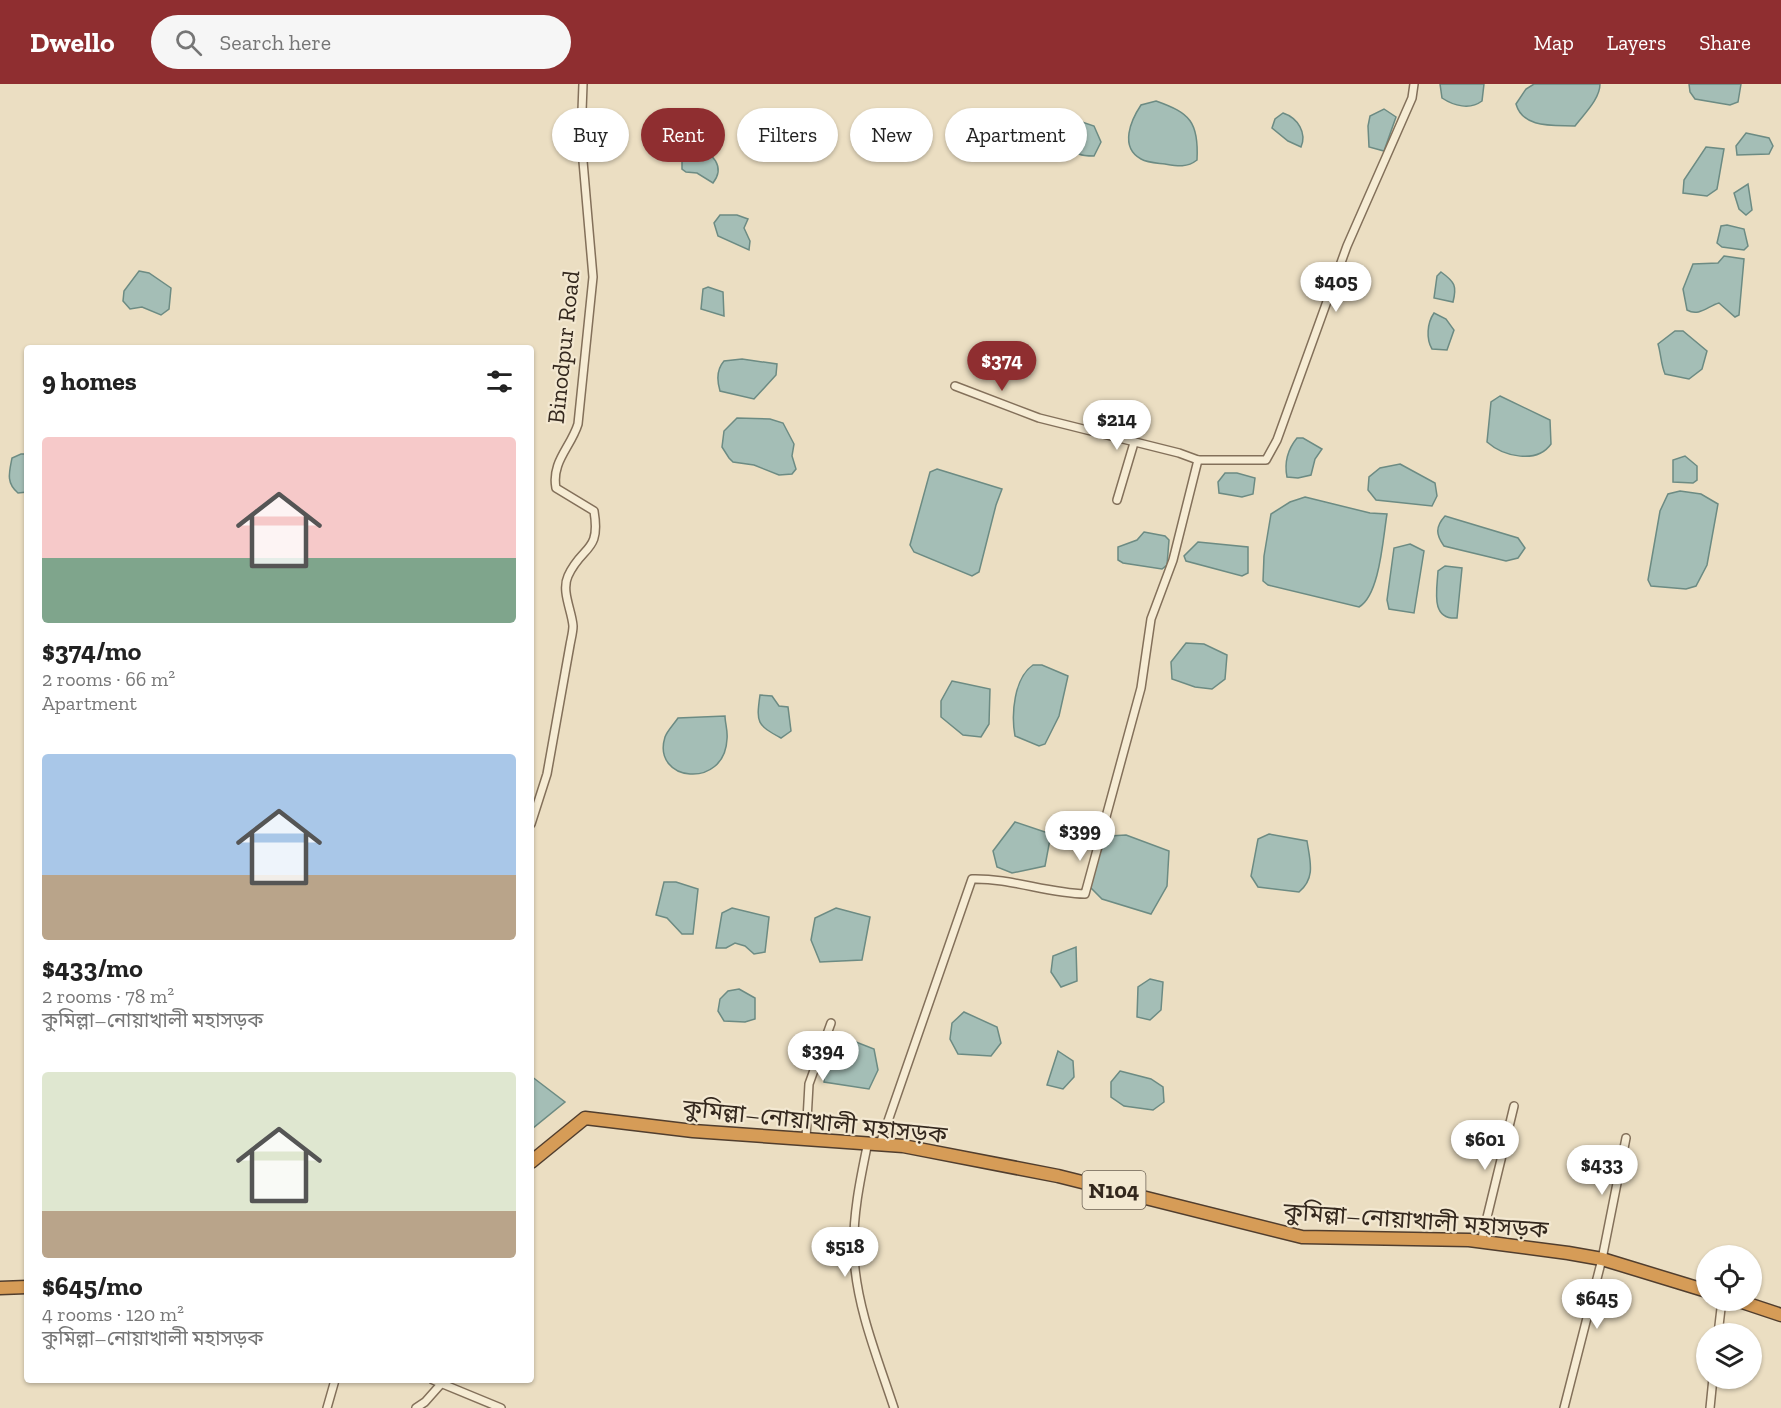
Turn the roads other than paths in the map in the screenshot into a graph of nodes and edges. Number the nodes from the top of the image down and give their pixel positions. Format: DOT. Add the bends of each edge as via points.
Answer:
graph roads {
  1 [pos="583,84"];
  2 [pos="1414,84"];
  3 [pos="955,386"];
  4 [pos="1134,443"];
  5 [pos="1198,460"];
  6 [pos="1117,500"];
  7 [pos="534,817"];
  8 [pos="831,1023"];
  9 [pos="1514,1106"];
  10 [pos="806,1138"];
  11 [pos="1626,1138"];
  12 [pos="874,1143"];
  13 [pos="534,1160"];
  14 [pos="1480,1242"];
  15 [pos="1602,1259"];
  16 [pos="24,1287"];
  17 [pos="0,1288"];
  18 [pos="1696,1288"];
  19 [pos="1762,1309"];
  20 [pos="1781,1315"];
  21 [pos="334,1383"];
  22 [pos="436,1383"];
  23 [pos="439,1383"];
  24 [pos="1712,1389"];
  25 [pos="327,1408"];
  26 [pos="416,1408"];
  27 [pos="501,1408"];
  28 [pos="894,1408"];
  29 [pos="1564,1408"];
  30 [pos="1710,1408"];
  1 -- 7 [label="street, Binodpur Road" via="581,138 593,277 578,424 556,464 554,479 556,488 594,511 597,524 594,543 567,578 573,624 547,774"];
  2 -- 5 [label="street" via="1412,98 1347,246 1272,450 1266,460"];
  3 -- 4 [label="street" via="1039,418"];
  4 -- 5 [label="street"];
  4 -- 6 [label="street"];
  5 -- 12 [label="street" via="1173,560 1151,620 1141,688 1085,894 972,879"];
  8 -- 10 [label="street" via="809,1084"];
  9 -- 14 [label="street"];
  10 -- 12 [label="highway, কুমিল্লা–নোয়াখালী মহাসড়ক / N104"];
  10 -- 13 [label="highway, কুমিল্লা–নোয়াখালী মহাসড়ক / N104" via="693,1131 585,1118"];
  11 -- 15 [label="street"];
  12 -- 14 [label="highway, কুমিল্লা–নোয়াখালী মহাসড়ক / N104" via="1004,1164 1302,1237"];
  12 -- 28 [label="street" via="856,1198 854,1258 865,1320"];
  14 -- 15 [label="highway, কুমিল্লা–নোয়াখালী মহাসড়ক / N104"];
  15 -- 18 [label="highway, কুমিল্লা–নোয়াখালী মহাসড়ক / N104"];
  15 -- 29 [label="street"];
  16 -- 17 [label="highway"];
  19 -- 20 [label="highway"];
  21 -- 25 [label="street"];
  22 -- 26 [label="street" via="425,1402"];
  23 -- 27 [label="street"];
  24 -- 30 [label="street"];
}
